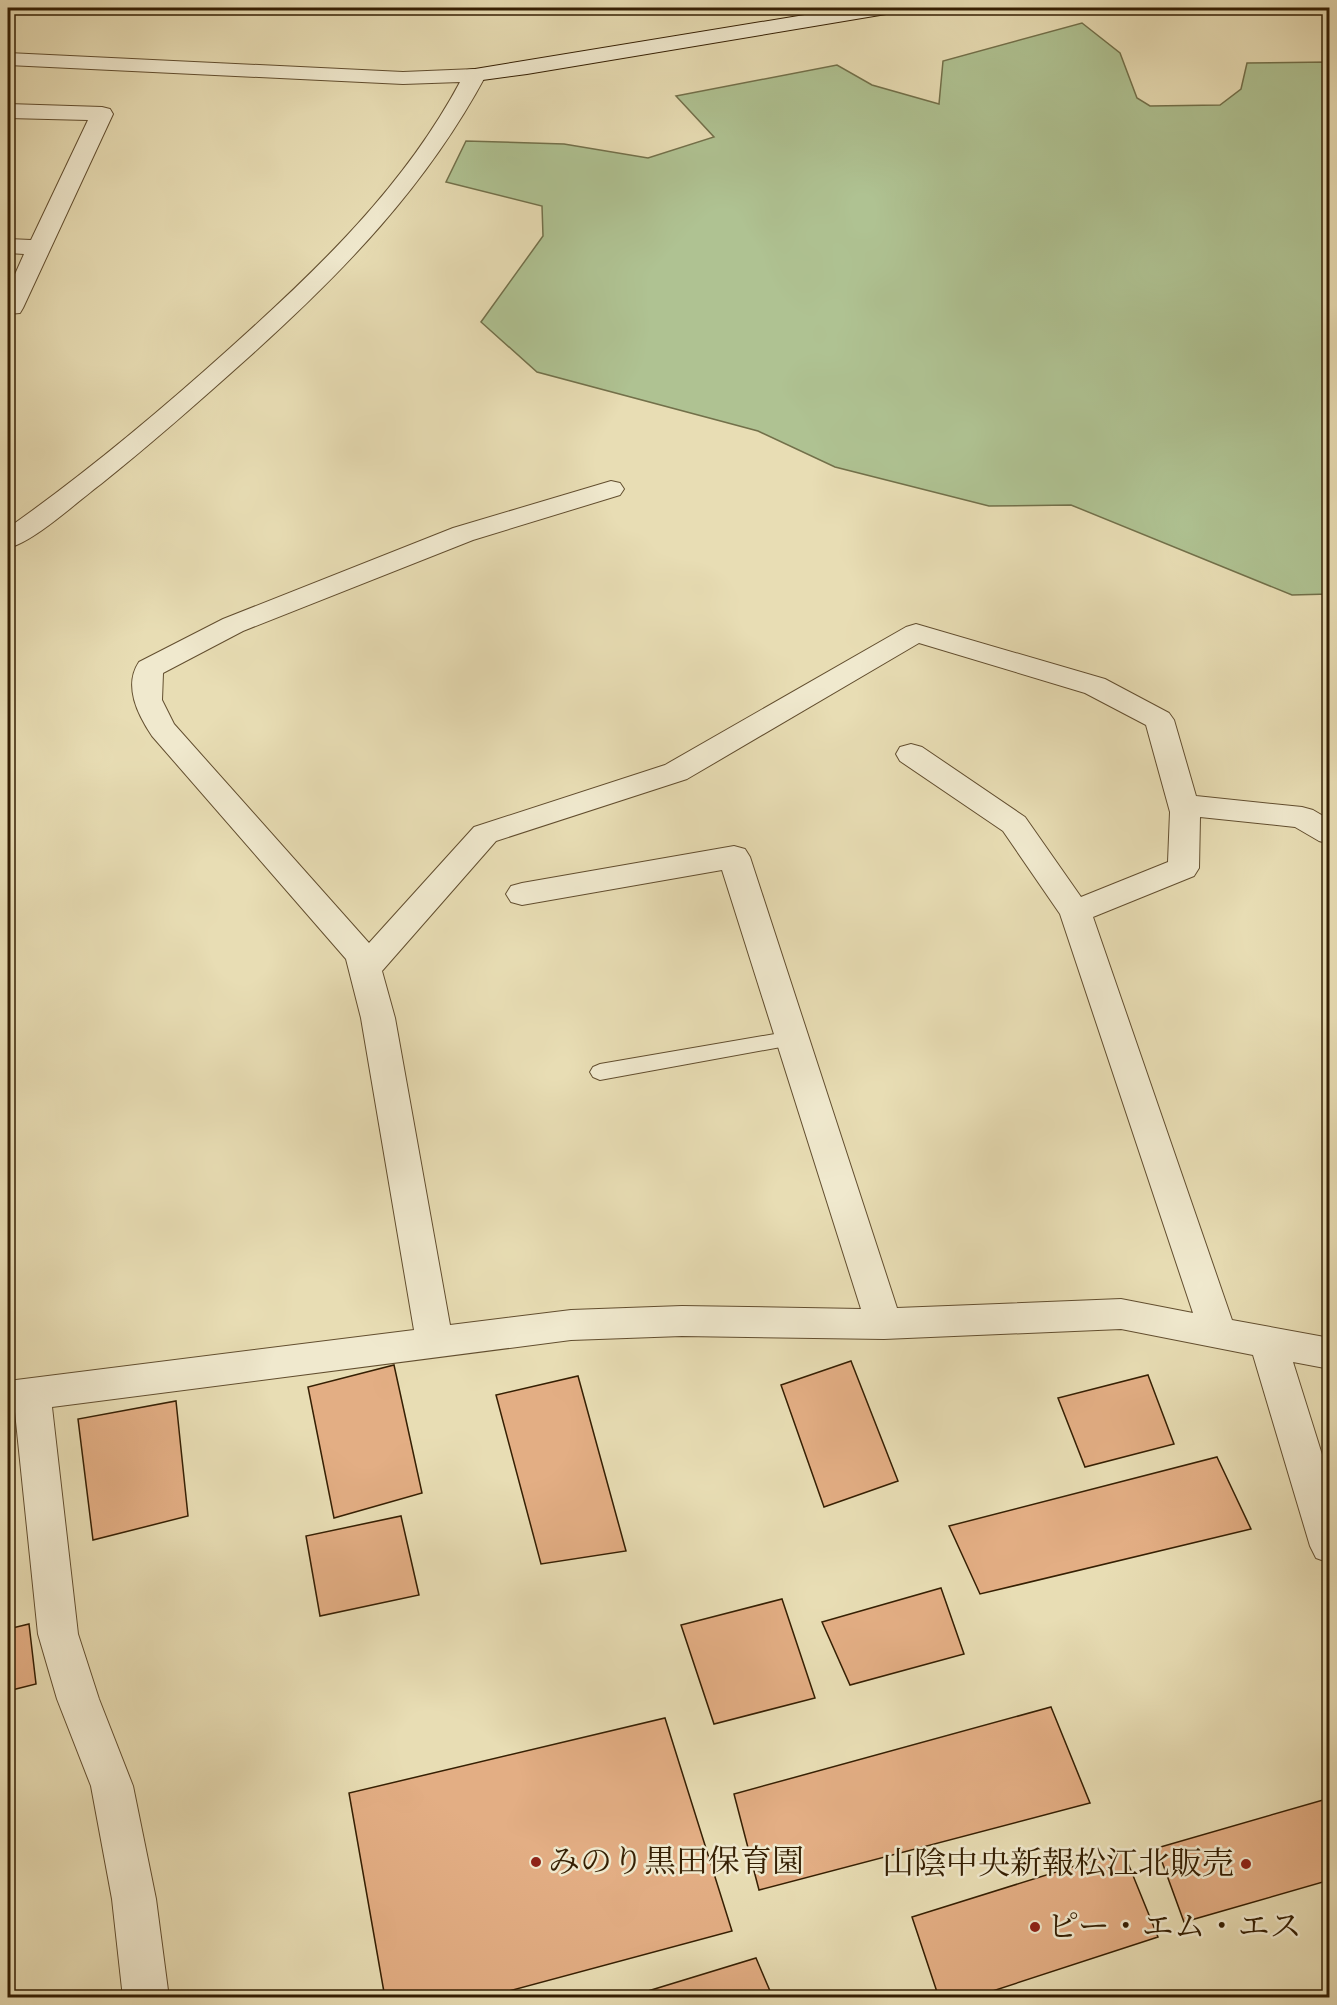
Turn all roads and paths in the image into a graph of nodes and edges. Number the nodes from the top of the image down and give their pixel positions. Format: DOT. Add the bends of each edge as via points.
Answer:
graph roads {
  1 [pos="886,8"];
  2 [pos="8,59"];
  3 [pos="475,75"];
  4 [pos="8,111"];
  5 [pos="8,246"];
  6 [pos="39,248"];
  7 [pos="11,308"];
  8 [pos="611,489"];
  9 [pos="8,540"];
  10 [pos="911,754"];
  11 [pos="1183,805"];
  12 [pos="1329,834"];
  13 [pos="522,894"];
  14 [pos="1075,912"];
  15 [pos="365,969"];
  16 [pos="792,1038"];
  17 [pos="600,1072"];
  18 [pos="884,1324"];
  19 [pos="1218,1332"];
  20 [pos="434,1341"];
  21 [pos="1268,1341"];
  22 [pos="1329,1354"];
  23 [pos="20,1395"];
  24 [pos="1329,1546"];
  25 [pos="146,1998"];
  1 -- 3 [label="street"];
  2 -- 3 [label="street" via="404,78"];
  3 -- 9 [label="street" via="461,104 407,182 332,267 182,405"];
  4 -- 6 [label="street" via="102,114"];
  5 -- 6 [label="street"];
  6 -- 7 [label="street"];
  8 -- 15 [label="street" via="452,539 233,625 149,669 147,699 162,729 361,956"];
  10 -- 14 [label="street" via="1014,824"];
  11 -- 12 [label="street" via="1302,817"];
  11 -- 14 [label="street" via="1183,868"];
  11 -- 15 [label="street" via="1159,720 1095,686 916,633 676,772 485,834"];
  13 -- 16 [label="street" via="734,857"];
  14 -- 19 [label="street"];
  15 -- 20 [label="street" via="378,1018"];
  16 -- 17 [label="lane"];
  16 -- 18 [label="street"];
  18 -- 19 [label="street" via="1121,1314"];
  18 -- 20 [label="street" via="682,1321 582,1325"];
  19 -- 21 [label="street"];
  20 -- 23 [label="street"];
  21 -- 22 [label="street"];
  21 -- 24 [label="street"];
  23 -- 25 [label="street" via="58,1634 112,1786 134,1899"];
}
